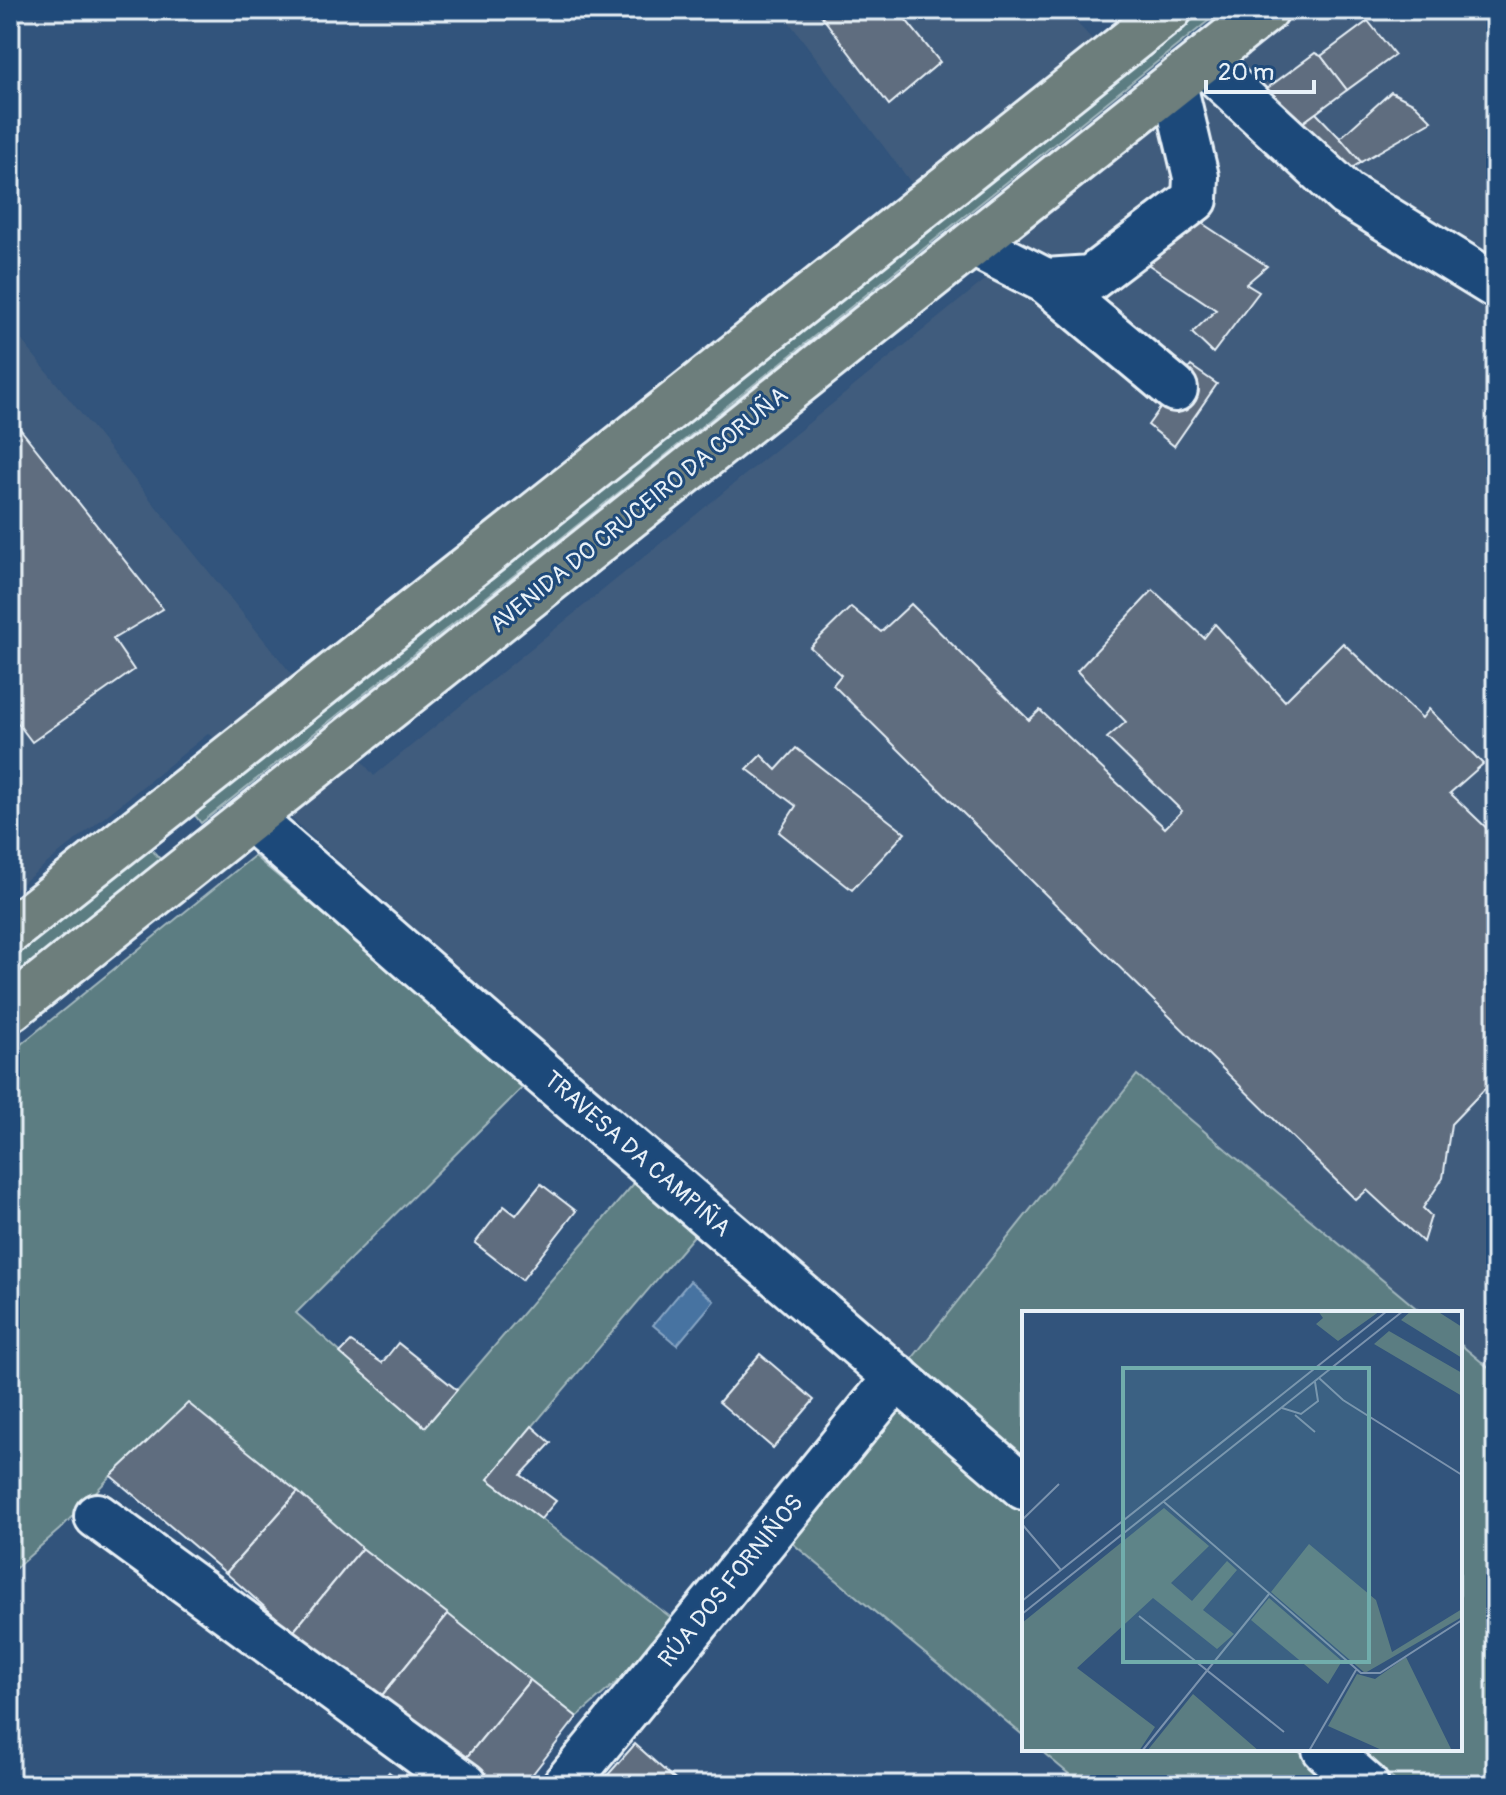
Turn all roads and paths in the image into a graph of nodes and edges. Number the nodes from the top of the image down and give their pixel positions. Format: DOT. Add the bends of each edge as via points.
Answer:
graph roads {
  1 [pos="1169,10"];
  2 [pos="1266,10"];
  3 [pos="1188,73"];
  4 [pos="973,244"];
  5 [pos="1046,281"];
  6 [pos="1496,286"];
  7 [pos="1175,389"];
  8 [pos="251,819"];
  9 [pos="10,931"];
  10 [pos="10,1009"];
  11 [pos="897,1377"];
  12 [pos="1022,1485"];
  13 [pos="97,1516"];
  14 [pos="1327,1751"];
  15 [pos="465,1785"];
  16 [pos="565,1785"];
  17 [pos="1366,1785"];
  1 -- 9 [label="main road"];
  2 -- 3 [label="main road, AVENIDA DO CRUCEIRO DA CORUÑA"];
  3 -- 4 [label="main road, AVENIDA DO CRUCEIRO DA CORUÑA"];
  3 -- 5 [label="street" via="1195,199 1091,278"];
  3 -- 6 [label="street" via="1346,194"];
  4 -- 5 [label="street"];
  4 -- 8 [label="main road, AVENIDA DO CRUCEIRO DA CORUÑA"];
  5 -- 7 [label="street"];
  8 -- 10 [label="main road, AVENIDA DO CRUCEIRO DA CORUÑA"];
  8 -- 11 [label="street, TRAVESA DA CAMPIÑA"];
  11 -- 12 [label="street, TRAVESA DA CAMPIÑA"];
  11 -- 16 [label="street, RÚA DOS FORNIÑOS"];
  13 -- 15 [label="street"];
  14 -- 17 [label="street"];
}
